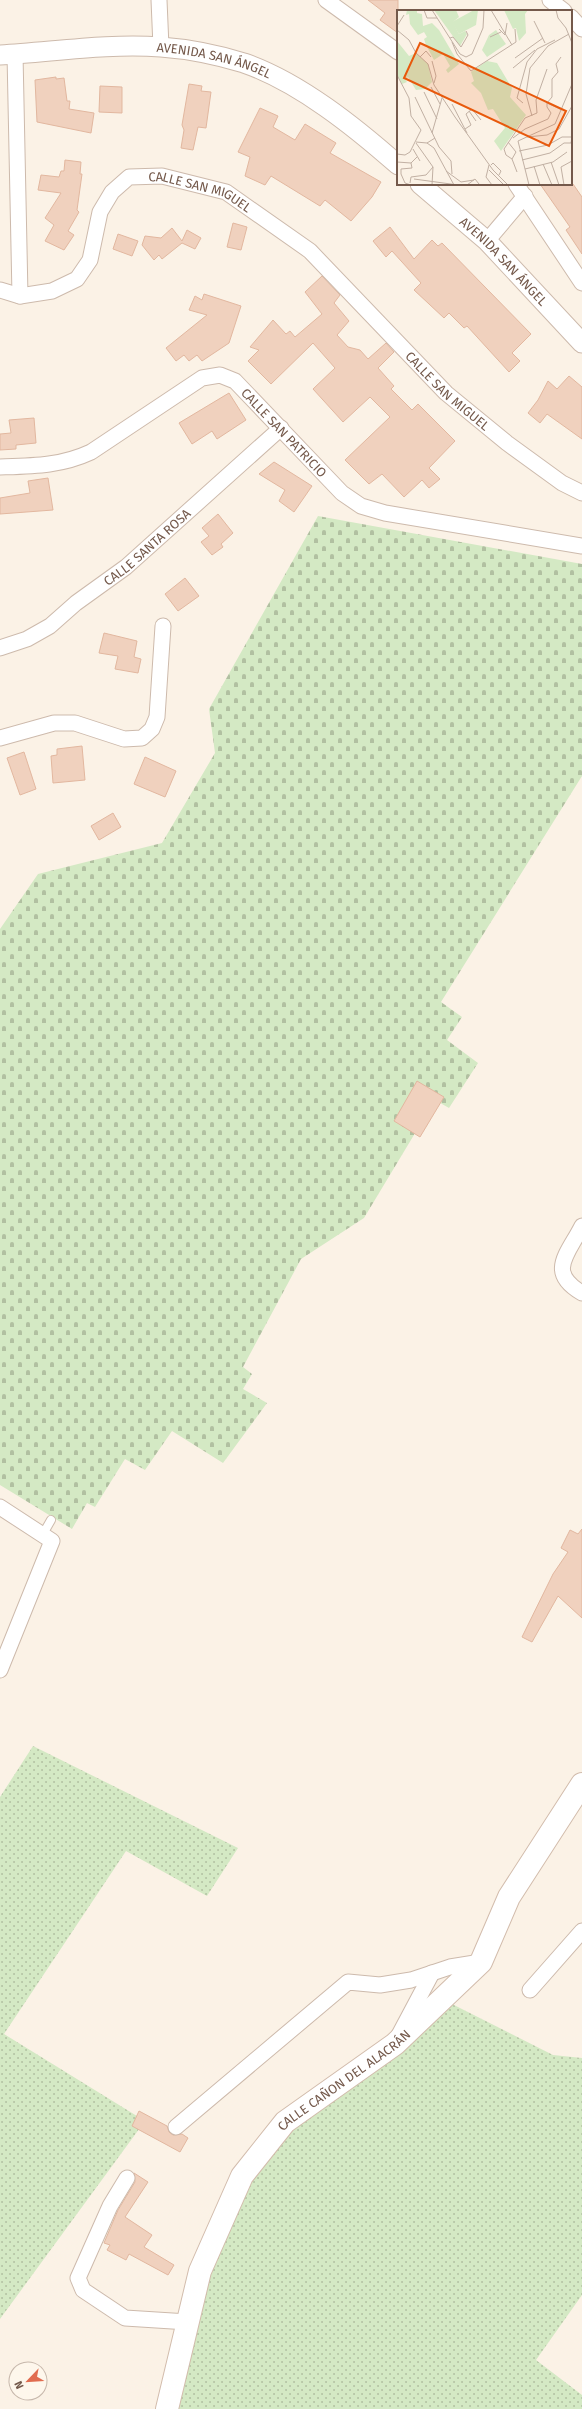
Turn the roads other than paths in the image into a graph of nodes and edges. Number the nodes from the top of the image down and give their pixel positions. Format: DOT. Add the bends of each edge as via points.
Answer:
graph roads {
  1 [pos="159,0"];
  2 [pos="326,0"];
  3 [pos="572,18"];
  4 [pos="582,29"];
  5 [pos="161,47"];
  6 [pos="397,51"];
  7 [pos="7,55"];
  8 [pos="397,163"];
  9 [pos="421,185"];
  10 [pos="517,185"];
  11 [pos="525,196"];
  12 [pos="487,241"];
  13 [pos="582,283"];
  14 [pos="0,290"];
  15 [pos="20,296"];
  16 [pos="582,343"];
  17 [pos="282,428"];
  18 [pos="0,467"];
  19 [pos="582,493"];
  20 [pos="582,546"];
  21 [pos="163,626"];
  22 [pos="0,648"];
  23 [pos="0,738"];
  24 [pos="582,1226"];
  25 [pos="582,1293"];
  26 [pos="0,1507"];
  27 [pos="51,1520"];
  28 [pos="48,1538"];
  29 [pos="0,1670"];
  30 [pos="582,1784"];
  31 [pos="582,1931"];
  32 [pos="481,1962"];
  33 [pos="432,1973"];
  34 [pos="530,1990"];
  35 [pos="395,2044"];
  36 [pos="176,2127"];
  37 [pos="127,2178"];
  38 [pos="188,2322"];
  39 [pos="167,2409"];
  1 -- 5 [label="street"];
  2 -- 6 [label="street"];
  3 -- 4 [label="street"];
  5 -- 7 [label="street, AVENIDA SAN ÁNGEL" via="111,47"];
  5 -- 8 [label="street, AVENIDA SAN ÁNGEL" via="244,63 289,85 354,126"];
  7 -- 15 [label="street"];
  9 -- 12 [label="street, AVENIDA SAN ÁNGEL"];
  10 -- 11 [label="street"];
  11 -- 12 [label="street"];
  11 -- 13 [label="street"];
  12 -- 16 [label="street, AVENIDA SAN ÁNGEL"];
  14 -- 15 [label="street"];
  15 -- 19 [label="street, CALLE SAN MIGUEL" via="52,291 77,279 90,260 100,212 112,192 129,177 162,176 226,192 310,251 446,393 513,448 562,483"];
  17 -- 18 [label="street, CALLE SAN PATRICIO" via="235,381 220,375 202,378 91,452 73,460 48,466"];
  17 -- 20 [label="street, CALLE SAN PATRICIO" via="342,493 361,506 385,513"];
  17 -- 22 [label="street, CALLE SANTA ROSA" via="126,567 76,603 50,626 27,639"];
  21 -- 23 [label="street" via="157,717 152,730 142,738 124,739 75,723 54,723"];
  24 -- 25 [label="street" via="562,1266 563,1277 569,1285"];
  26 -- 28 [label="street"];
  27 -- 28 [label="lane"];
  28 -- 29 [label="street"];
  30 -- 32 [label="main road, CALLE CAÑON DEL ALACRÁN" via="509,1897"];
  31 -- 34 [label="street"];
  32 -- 33 [label="street"];
  32 -- 35 [label="main road, CALLE CAÑON DEL ALACRÁN"];
  33 -- 35 [label="street"];
  33 -- 36 [label="street" via="412,1980 380,1985 348,1982"];
  35 -- 38 [label="main road, CALLE CAÑON DEL ALACRÁN" via="285,2122 242,2176 200,2271"];
  37 -- 38 [label="street" via="110,2206 78,2278 83,2290 125,2318"];
  38 -- 39 [label="main road, CALLE CAÑON DEL ALACRÁN"];
}
